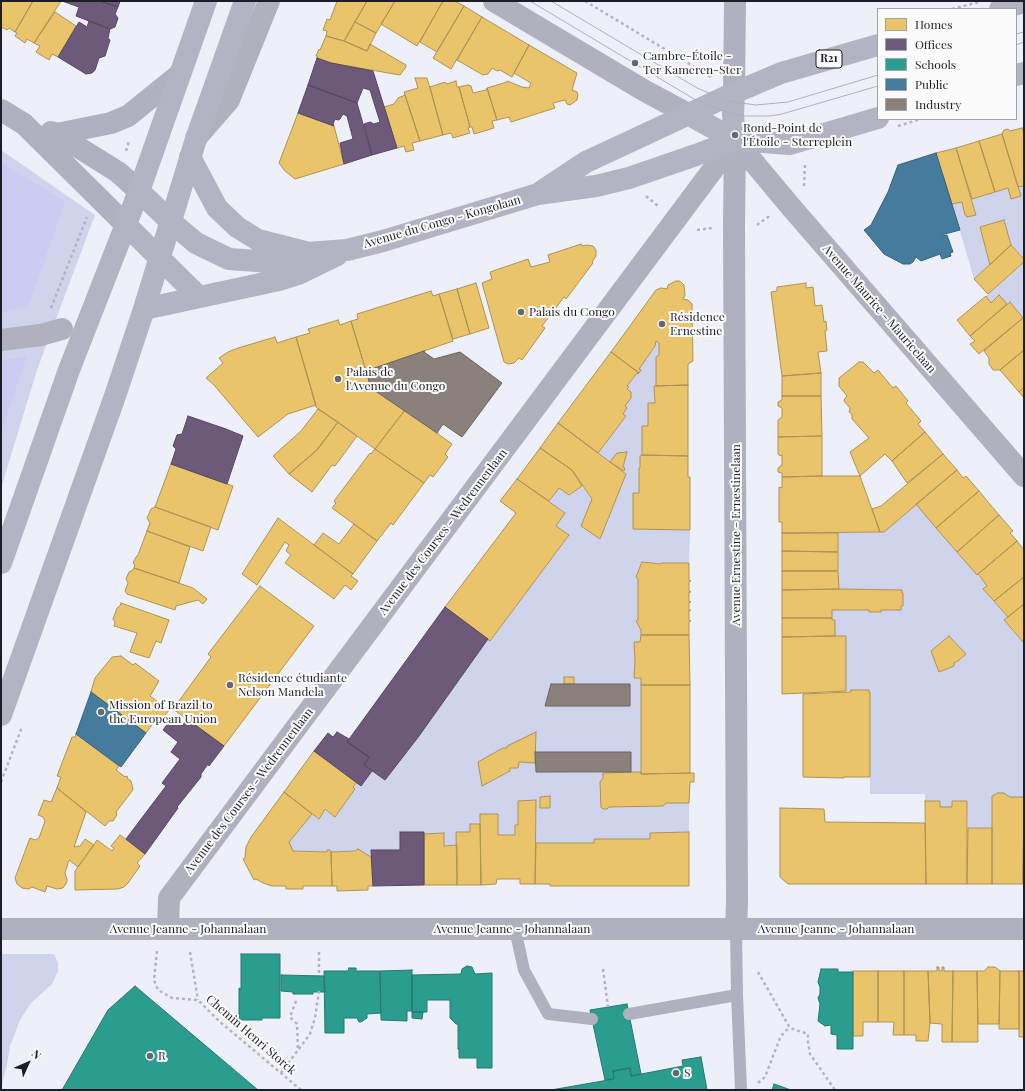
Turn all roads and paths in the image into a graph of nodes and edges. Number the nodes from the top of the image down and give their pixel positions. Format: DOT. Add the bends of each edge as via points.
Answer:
graph roads {
  1 [pos="206,1"];
  2 [pos="245,1"];
  3 [pos="269,1"];
  4 [pos="585,1"];
  5 [pos="735,1"];
  6 [pos="983,1"];
  7 [pos="495,2"];
  8 [pos="1024,2"];
  9 [pos="956,8"];
  10 [pos="1003,8"];
  11 [pos="877,45"];
  12 [pos="704,72"];
  13 [pos="180,74"];
  14 [pos="734,93"];
  15 [pos="1,110"];
  16 [pos="688,114"];
  17 [pos="877,118"];
  18 [pos="24,124"];
  19 [pos="57,134"];
  20 [pos="735,140"];
  21 [pos="193,148"];
  22 [pos="801,150"];
  23 [pos="642,183"];
  24 [pos="804,190"];
  25 [pos="139,191"];
  26 [pos="538,194"];
  27 [pos="661,209"];
  28 [pos="88,213"];
  29 [pos="775,221"];
  30 [pos="171,222"];
  31 [pos="126,225"];
  32 [pos="716,228"];
  33 [pos="753,228"];
  34 [pos="696,230"];
  35 [pos="346,250"];
  36 [pos="307,252"];
  37 [pos="160,258"];
  38 [pos="199,297"];
  39 [pos="50,309"];
  40 [pos="144,309"];
  41 [pos="62,329"];
  42 [pos="1,340"];
  43 [pos="1024,476"];
  44 [pos="1,563"];
  45 [pos="1,715"];
  46 [pos="1,929"];
  47 [pos="168,929"];
  48 [pos="515,929"];
  49 [pos="736,929"];
  50 [pos="1024,929"];
  51 [pos="157,950"];
  52 [pos="318,950"];
  53 [pos="190,951"];
  54 [pos="603,970"];
  55 [pos="758,972"];
  56 [pos="319,976"];
  57 [pos="319,992"];
  58 [pos="737,995"];
  59 [pos="198,1000"];
  60 [pos="296,1001"];
  61 [pos="608,1007"];
  62 [pos="628,1014"];
  63 [pos="592,1020"];
  64 [pos="790,1028"];
  65 [pos="298,1052"];
  66 [pos="281,1073"];
  67 [pos="756,1086"];
  68 [pos="301,1090"];
  69 [pos="741,1090"];
  70 [pos="835,1090"];
  1 -- 13 [label="main road"];
  2 -- 21 [label="main road"];
  3 -- 21 [label="street" via="230,100"];
  4 -- 12 [label="path"];
  5 -- 14 [label="street"];
  6 -- 9 [label="path"];
  7 -- 16 [label="street"];
  8 -- 10 [label="main road"];
  11 -- 14 [label="main road, R21" via="781,73"];
  13 -- 19 [label="main road" via="128,116 111,124"];
  13 -- 25 [label="main road"];
  14 -- 16 [label="main road"];
  14 -- 20 [label="main road"];
  15 -- 18 [label="main road"];
  16 -- 20 [label="main road"];
  16 -- 26 [label="main road, Avenue du Congo - Kongolaan" via="586,162"];
  17 -- 22 [label="main road"];
  18 -- 19 [label="main road"];
  18 -- 31 [label="main road"];
  19 -- 25 [label="main road" via="118,172"];
  20 -- 22 [label="main road" via="790,144"];
  20 -- 23 [label="main road" via="696,155"];
  20 -- 43 [label="street, Avenue Maurice - Mauricelaan"];
  20 -- 47 [label="street, Avenue des Courses - Wedrennenlaan" via="169,898"];
  20 -- 49 [label="street, Avenue Ernestine - Ernestinelaan"];
  21 -- 30 [label="main road"];
  21 -- 36 [label="main road, Avenue du Congo - Kongolaan" via="218,208 237,227 258,240"];
  22 -- 24 [label="path" via="805,164"];
  23 -- 26 [label="main road, Avenue du Congo - Kongolaan"];
  23 -- 27 [label="path" via="647,197"];
  25 -- 30 [label="main road, Avenue du Congo - Kongolaan"];
  25 -- 31 [label="main road"];
  26 -- 35 [label="main road, Avenue du Congo - Kongolaan"];
  28 -- 39 [label="path"];
  29 -- 33 [label="path" via="768,217"];
  30 -- 36 [label="main road, Avenue du Congo - Kongolaan" via="196,243 229,259 270,262"];
  30 -- 37 [label="main road"];
  31 -- 37 [label="main road"];
  31 -- 44 [label="main road" via="69,370"];
  32 -- 34 [label="path"];
  35 -- 36 [label="main road, Avenue du Congo - Kongolaan"];
  35 -- 38 [label="main road, Avenue du Congo - Kongolaan" via="298,274"];
  37 -- 38 [label="main road"];
  37 -- 40 [label="main road"];
  38 -- 40 [label="main road, Avenue du Congo - Kongolaan"];
  40 -- 45 [label="main road"];
  41 -- 42 [label="street" via="41,335"];
  46 -- 47 [label="street, Avenue Jeanne - Johannalaan"];
  47 -- 48 [label="street, Avenue Jeanne - Johannalaan"];
  48 -- 49 [label="street, Avenue Jeanne - Johannalaan"];
  48 -- 63 [label="lane" via="524,970 548,1014"];
  49 -- 50 [label="street, Avenue Jeanne - Johannalaan"];
  49 -- 58 [label="lane"];
  51 -- 59 [label="path, Chemin Henri Storck" via="154,980 158,990 172,998"];
  52 -- 56 [label="path"];
  53 -- 59 [label="path"];
  54 -- 61 [label="path"];
  55 -- 64 [label="path"];
  57 -- 65 [label="path" via="310,1034"];
  58 -- 62 [label="lane"];
  58 -- 69 [label="lane"];
  59 -- 66 [label="path, Chemin Henri Storck"];
  60 -- 65 [label="path" via="290,1017 297,1024"];
  64 -- 67 [label="path" via="780,1038 765,1077"];
  64 -- 70 [label="path" via="808,1034 810,1054"];
  65 -- 66 [label="path"];
  66 -- 68 [label="path, Chemin Henri Storck"];
}
